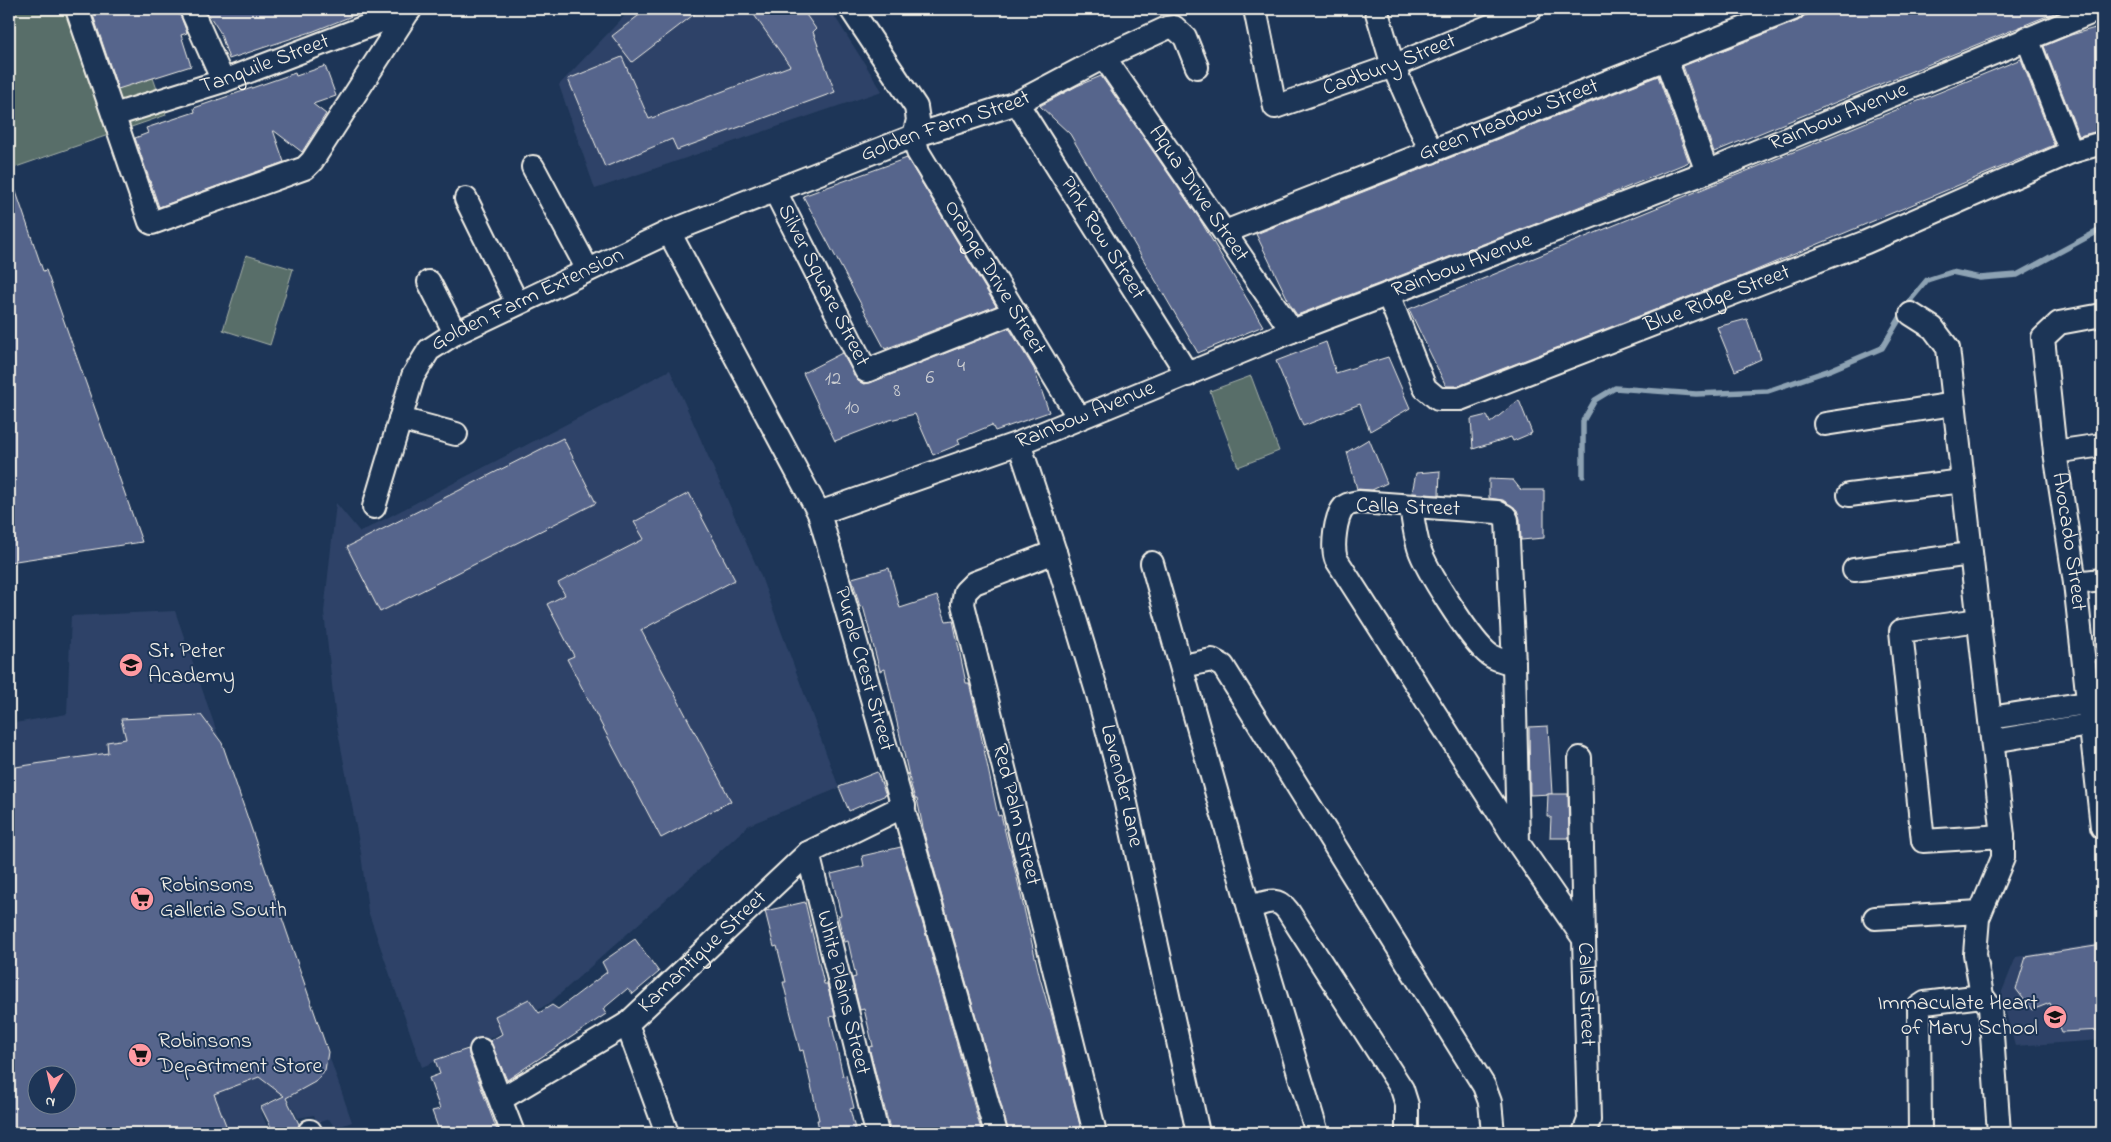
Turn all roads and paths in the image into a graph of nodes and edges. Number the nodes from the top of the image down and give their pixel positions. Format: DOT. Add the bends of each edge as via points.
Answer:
graph roads {
  1 [pos="77,9"];
  2 [pos="191,9"];
  3 [pos="851,9"];
  4 [pos="1255,9"];
  5 [pos="1376,9"];
  6 [pos="1531,9"];
  7 [pos="1793,9"];
  8 [pos="2100,9"];
  9 [pos="410,10"];
  10 [pos="2027,38"];
  11 [pos="1104,56"];
  12 [pos="1666,59"];
  13 [pos="1393,66"];
  14 [pos="1197,67"];
  15 [pos="223,81"];
  16 [pos="1017,103"];
  17 [pos="114,114"];
  18 [pos="914,136"];
  19 [pos="2102,143"];
  20 [pos="1431,152"];
  21 [pos="2071,152"];
  22 [pos="533,167"];
  23 [pos="1707,172"];
  24 [pos="775,191"];
  25 [pos="466,199"];
  26 [pos="669,232"];
  27 [pos="1225,232"];
  28 [pos="588,270"];
  29 [pos="428,282"];
  30 [pos="1388,294"];
  31 [pos="518,304"];
  32 [pos="1015,312"];
  33 [pos="1911,314"];
  34 [pos="2102,316"];
  35 [pos="1292,331"];
  36 [pos="455,333"];
  37 [pos="1188,375"];
  38 [pos="1954,404"];
  39 [pos="1079,418"];
  40 [pos="400,419"];
  41 [pos="1825,424"];
  42 [pos="456,434"];
  43 [pos="1019,443"];
  44 [pos="2102,445"];
  45 [pos="2055,452"];
  46 [pos="1962,481"];
  47 [pos="1849,495"];
  48 [pos="374,507"];
  49 [pos="1411,507"];
  50 [pos="819,513"];
  51 [pos="1055,552"];
  52 [pos="1970,554"];
  53 [pos="1152,562"];
  54 [pos="1854,570"];
  55 [pos="2102,580"];
  56 [pos="2074,583"];
  57 [pos="1979,620"];
  58 [pos="1514,664"];
  59 [pos="1183,666"];
  60 [pos="2088,714"];
  61 [pos="1990,718"];
  62 [pos="1992,741"];
  63 [pos="1580,758"];
  64 [pos="904,806"];
  65 [pos="2102,827"];
  66 [pos="2003,836"];
  67 [pos="1518,843"];
  68 [pos="808,853"];
  69 [pos="1249,908"];
  70 [pos="1980,912"];
  71 [pos="1875,918"];
  72 [pos="1584,939"];
  73 [pos="1982,996"];
  74 [pos="627,1024"];
  75 [pos="482,1050"];
  76 [pos="501,1099"];
  77 [pos="513,1133"];
  78 [pos="667,1133"];
  79 [pos="877,1133"];
  80 [pos="996,1133"];
  81 [pos="1095,1133"];
  82 [pos="1198,1133"];
  83 [pos="1317,1133"];
  84 [pos="1407,1133"];
  85 [pos="1493,1133"];
  86 [pos="1584,1133"];
  87 [pos="1920,1133"];
  88 [pos="1999,1133"];
  1 -- 17 [label="street"];
  2 -- 15 [label="street"];
  3 -- 18 [label="street" via="916,107 918,120"];
  4 -- 13 [label="street, Cadbury Street" via="1275,108"];
  5 -- 13 [label="street"];
  6 -- 13 [label="street, Cadbury Street"];
  7 -- 12 [label="street, Green Meadow Street"];
  8 -- 10 [label="street, Rainbow Avenue"];
  9 -- 15 [label="street, Tanguile Street"];
  9 -- 17 [label="street" via="305,168 152,223"];
  10 -- 21 [label="street"];
  10 -- 23 [label="street, Rainbow Avenue"];
  11 -- 14 [label="street, Golden Farm Street" via="1174,27 1185,37"];
  11 -- 16 [label="street, Golden Farm Street"];
  11 -- 27 [label="street, Aqua Drive Street"];
  12 -- 20 [label="street, Green Meadow Street"];
  12 -- 23 [label="street"];
  13 -- 20 [label="street"];
  15 -- 17 [label="street, Tanguile Street"];
  16 -- 18 [label="street, Golden Farm Street"];
  16 -- 37 [label="street, Pink Row Street"];
  18 -- 24 [label="street, Golden Farm Street"];
  18 -- 32 [label="street, Orange Drive Street" via="918,152"];
  19 -- 21 [label="street, Blue Ridge Street"];
  20 -- 27 [label="street, Green Meadow Street"];
  21 -- 30 [label="street, Blue Ridge Street" via="1866,242 1460,399 1438,399 1425,388"];
  22 -- 28 [label="street"];
  23 -- 30 [label="street, Rainbow Avenue"];
  24 -- 26 [label="street, Golden Farm Street"];
  24 -- 32 [label="street, Silver Square Street" via="866,371"];
  25 -- 31 [label="street"];
  26 -- 28 [label="street, Golden Farm Extension"];
  26 -- 50 [label="street, Purple Crest Street"];
  27 -- 35 [label="street, Aqua Drive Street"];
  28 -- 31 [label="street, Golden Farm Extension"];
  29 -- 36 [label="street"];
  30 -- 35 [label="street, Rainbow Avenue"];
  31 -- 36 [label="street, Golden Farm Extension"];
  32 -- 39 [label="street, Orange Drive Street"];
  33 -- 38 [label="street" via="1933,328 1948,348"];
  34 -- 45 [label="street, Avocado Street" via="2059,323 2044,338"];
  35 -- 37 [label="street, Rainbow Avenue"];
  36 -- 40 [label="street, Golden Farm Extension" via="429,350 413,376"];
  37 -- 39 [label="street, Rainbow Avenue"];
  38 -- 41 [label="street"];
  38 -- 46 [label="street"];
  39 -- 43 [label="street, Rainbow Avenue"];
  40 -- 42 [label="street"];
  40 -- 48 [label="street, Golden Farm Extension"];
  43 -- 50 [label="street, Rainbow Avenue"];
  43 -- 51 [label="street, Lavender Lane"];
  44 -- 45 [label="street"];
  45 -- 56 [label="street, Avocado Street"];
  46 -- 47 [label="street"];
  46 -- 52 [label="street"];
  49 -- 58 [label="street" via="1419,548 1425,561 1478,644 1487,654"];
  49 -- 58 [label="street, Calla Street" via="1498,512 1505,516"];
  49 -- 67 [label="street, Calla Street" via="1350,504 1342,510 1333,549 1336,559"];
  50 -- 64 [label="street, Purple Crest Street"];
  51 -- 81 [label="street, Red Palm Street" via="974,583 965,592 963,604"];
  51 -- 82 [label="street, Lavender Lane" via="1122,785"];
  52 -- 54 [label="street"];
  52 -- 57 [label="street"];
  53 -- 59 [label="street"];
  55 -- 56 [label="street"];
  56 -- 60 [label="street, Avocado Street"];
  57 -- 61 [label="street"];
  57 -- 66 [label="street" via="1901,631 1923,841"];
  58 -- 67 [label="street, Calla Street"];
  59 -- 69 [label="street"];
  59 -- 85 [label="street" via="1212,660 1223,666 1484,1086 1490,1102"];
  60 -- 61 [label="street"];
  60 -- 62 [label="street"];
  60 -- 65 [label="street, Avocado Street"];
  61 -- 62 [label="street"];
  62 -- 66 [label="street"];
  63 -- 72 [label="street"];
  64 -- 68 [label="street, Kamantigue Street"];
  64 -- 80 [label="street, Purple Crest Street"];
  66 -- 70 [label="street" via="2003,858"];
  67 -- 72 [label="street, Calla Street"];
  68 -- 74 [label="street, Kamantigue Street"];
  68 -- 79 [label="street, White Plains Street"];
  69 -- 83 [label="street"];
  69 -- 84 [label="street" via="1277,901 1288,910 1402,1089"];
  70 -- 71 [label="street"];
  70 -- 73 [label="street" via="1975,954"];
  72 -- 86 [label="street, Calla Street" via="1589,1120"];
  73 -- 87 [label="street" via="1925,1003 1919,1007"];
  73 -- 88 [label="street" via="1990,1007"];
  74 -- 76 [label="street, Kamantigue Street"];
  74 -- 78 [label="street"];
  75 -- 76 [label="street"];
  76 -- 77 [label="street"];
}
